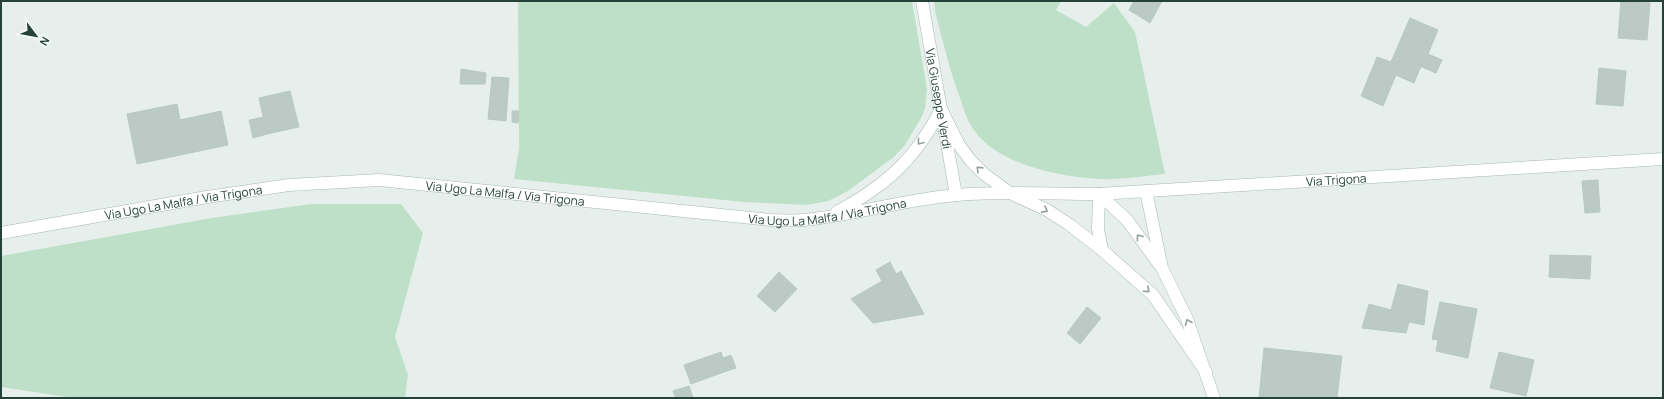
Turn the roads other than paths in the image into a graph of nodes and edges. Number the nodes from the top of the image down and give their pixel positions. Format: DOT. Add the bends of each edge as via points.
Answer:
graph roads {
  1 [pos="922,1"];
  2 [pos="941,109"];
  3 [pos="1663,160"];
  4 [pos="1146,191"];
  5 [pos="1010,193"];
  6 [pos="1099,194"];
  7 [pos="956,195"];
  8 [pos="831,216"];
  9 [pos="1,233"];
  10 [pos="1102,250"];
  11 [pos="1162,268"];
  12 [pos="1206,372"];
  13 [pos="1214,398"];
  1 -- 2 [label="street, Via Giuseppe Verdi"];
  5 -- 2 [label="street, one-way" via="971,161 959,145"];
  2 -- 7 [label="street, Via Giuseppe Verdi"];
  2 -- 8 [label="street, one-way" via="931,128 906,161 873,190"];
  3 -- 4 [label="street, Via Trigona"];
  4 -- 6 [label="street, Via Trigona"];
  4 -- 11 [label="street"];
  5 -- 6 [label="street, Via Trigona"];
  5 -- 7 [label="street, Via Ugo La Malfa / Via Trigona"];
  5 -- 10 [label="street, one-way" via="1047,210"];
  6 -- 10 [label="street" via="1098,229"];
  11 -- 6 [label="street, one-way" via="1126,220"];
  7 -- 8 [label="street, Via Ugo La Malfa / Via Trigona"];
  8 -- 9 [label="street, Via Ugo La Malfa / Via Trigona" via="804,220 771,220 379,180 289,185"];
  10 -- 12 [label="street, one-way" via="1153,295"];
  12 -- 11 [label="street, one-way" via="1187,319"];
  12 -- 13 [label="street"];
}
